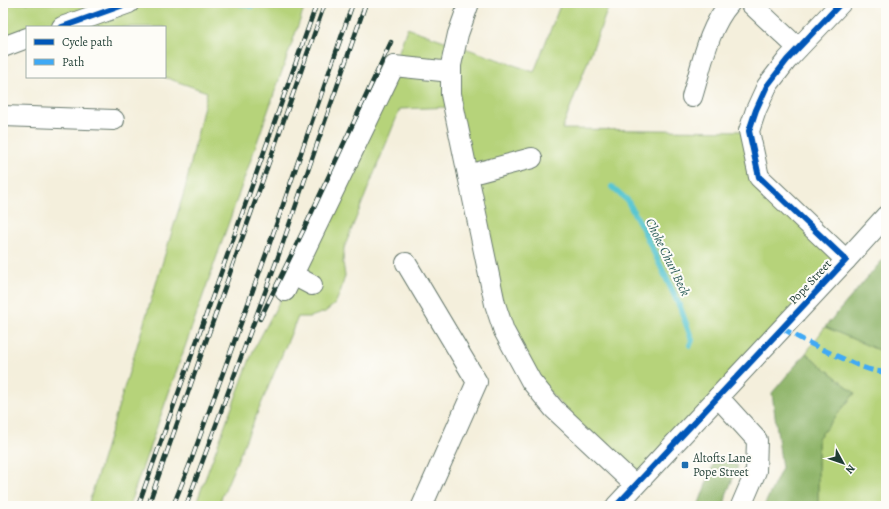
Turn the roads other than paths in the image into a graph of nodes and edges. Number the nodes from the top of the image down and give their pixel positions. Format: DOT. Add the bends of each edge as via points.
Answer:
graph roads {
  1 [pos="129,3"];
  2 [pos="469,3"];
  3 [pos="730,3"];
  4 [pos="750,3"];
  5 [pos="841,3"];
  6 [pos="65,26"];
  7 [pos="26,38"];
  8 [pos="3,47"];
  9 [pos="798,48"];
  10 [pos="451,72"];
  11 [pos="692,97"];
  12 [pos="3,116"];
  13 [pos="114,120"];
  14 [pos="532,158"];
  15 [pos="468,176"];
  16 [pos="886,216"];
  17 [pos="846,260"];
  18 [pos="406,263"];
  19 [pos="312,285"];
  20 [pos="718,397"];
  21 [pos="635,485"];
  22 [pos="422,506"];
  23 [pos="616,506"];
  24 [pos="741,506"];
  1 -- 6 [label="street"];
  2 -- 10 [label="street" via="458,34"];
  3 -- 11 [label="street" via="712,34"];
  4 -- 9 [label="street"];
  5 -- 9 [label="street, Pope Street"];
  7 -- 8 [label="street"];
  9 -- 17 [label="street, Pope Street" via="767,86 749,131 759,177"];
  10 -- 15 [label="street" via="451,94"];
  10 -- 19 [label="street" via="394,66 289,283"];
  12 -- 13 [label="street"];
  14 -- 15 [label="street"];
  15 -- 21 [label="street" via="496,304 504,332 515,354 531,381 554,408"];
  16 -- 17 [label="street"];
  17 -- 20 [label="street, Pope Street"];
  18 -- 22 [label="street" via="477,382"];
  20 -- 21 [label="street, Pope Street"];
  20 -- 24 [label="street" via="757,440 756,471"];
  21 -- 23 [label="street, Pope Street"];
}
